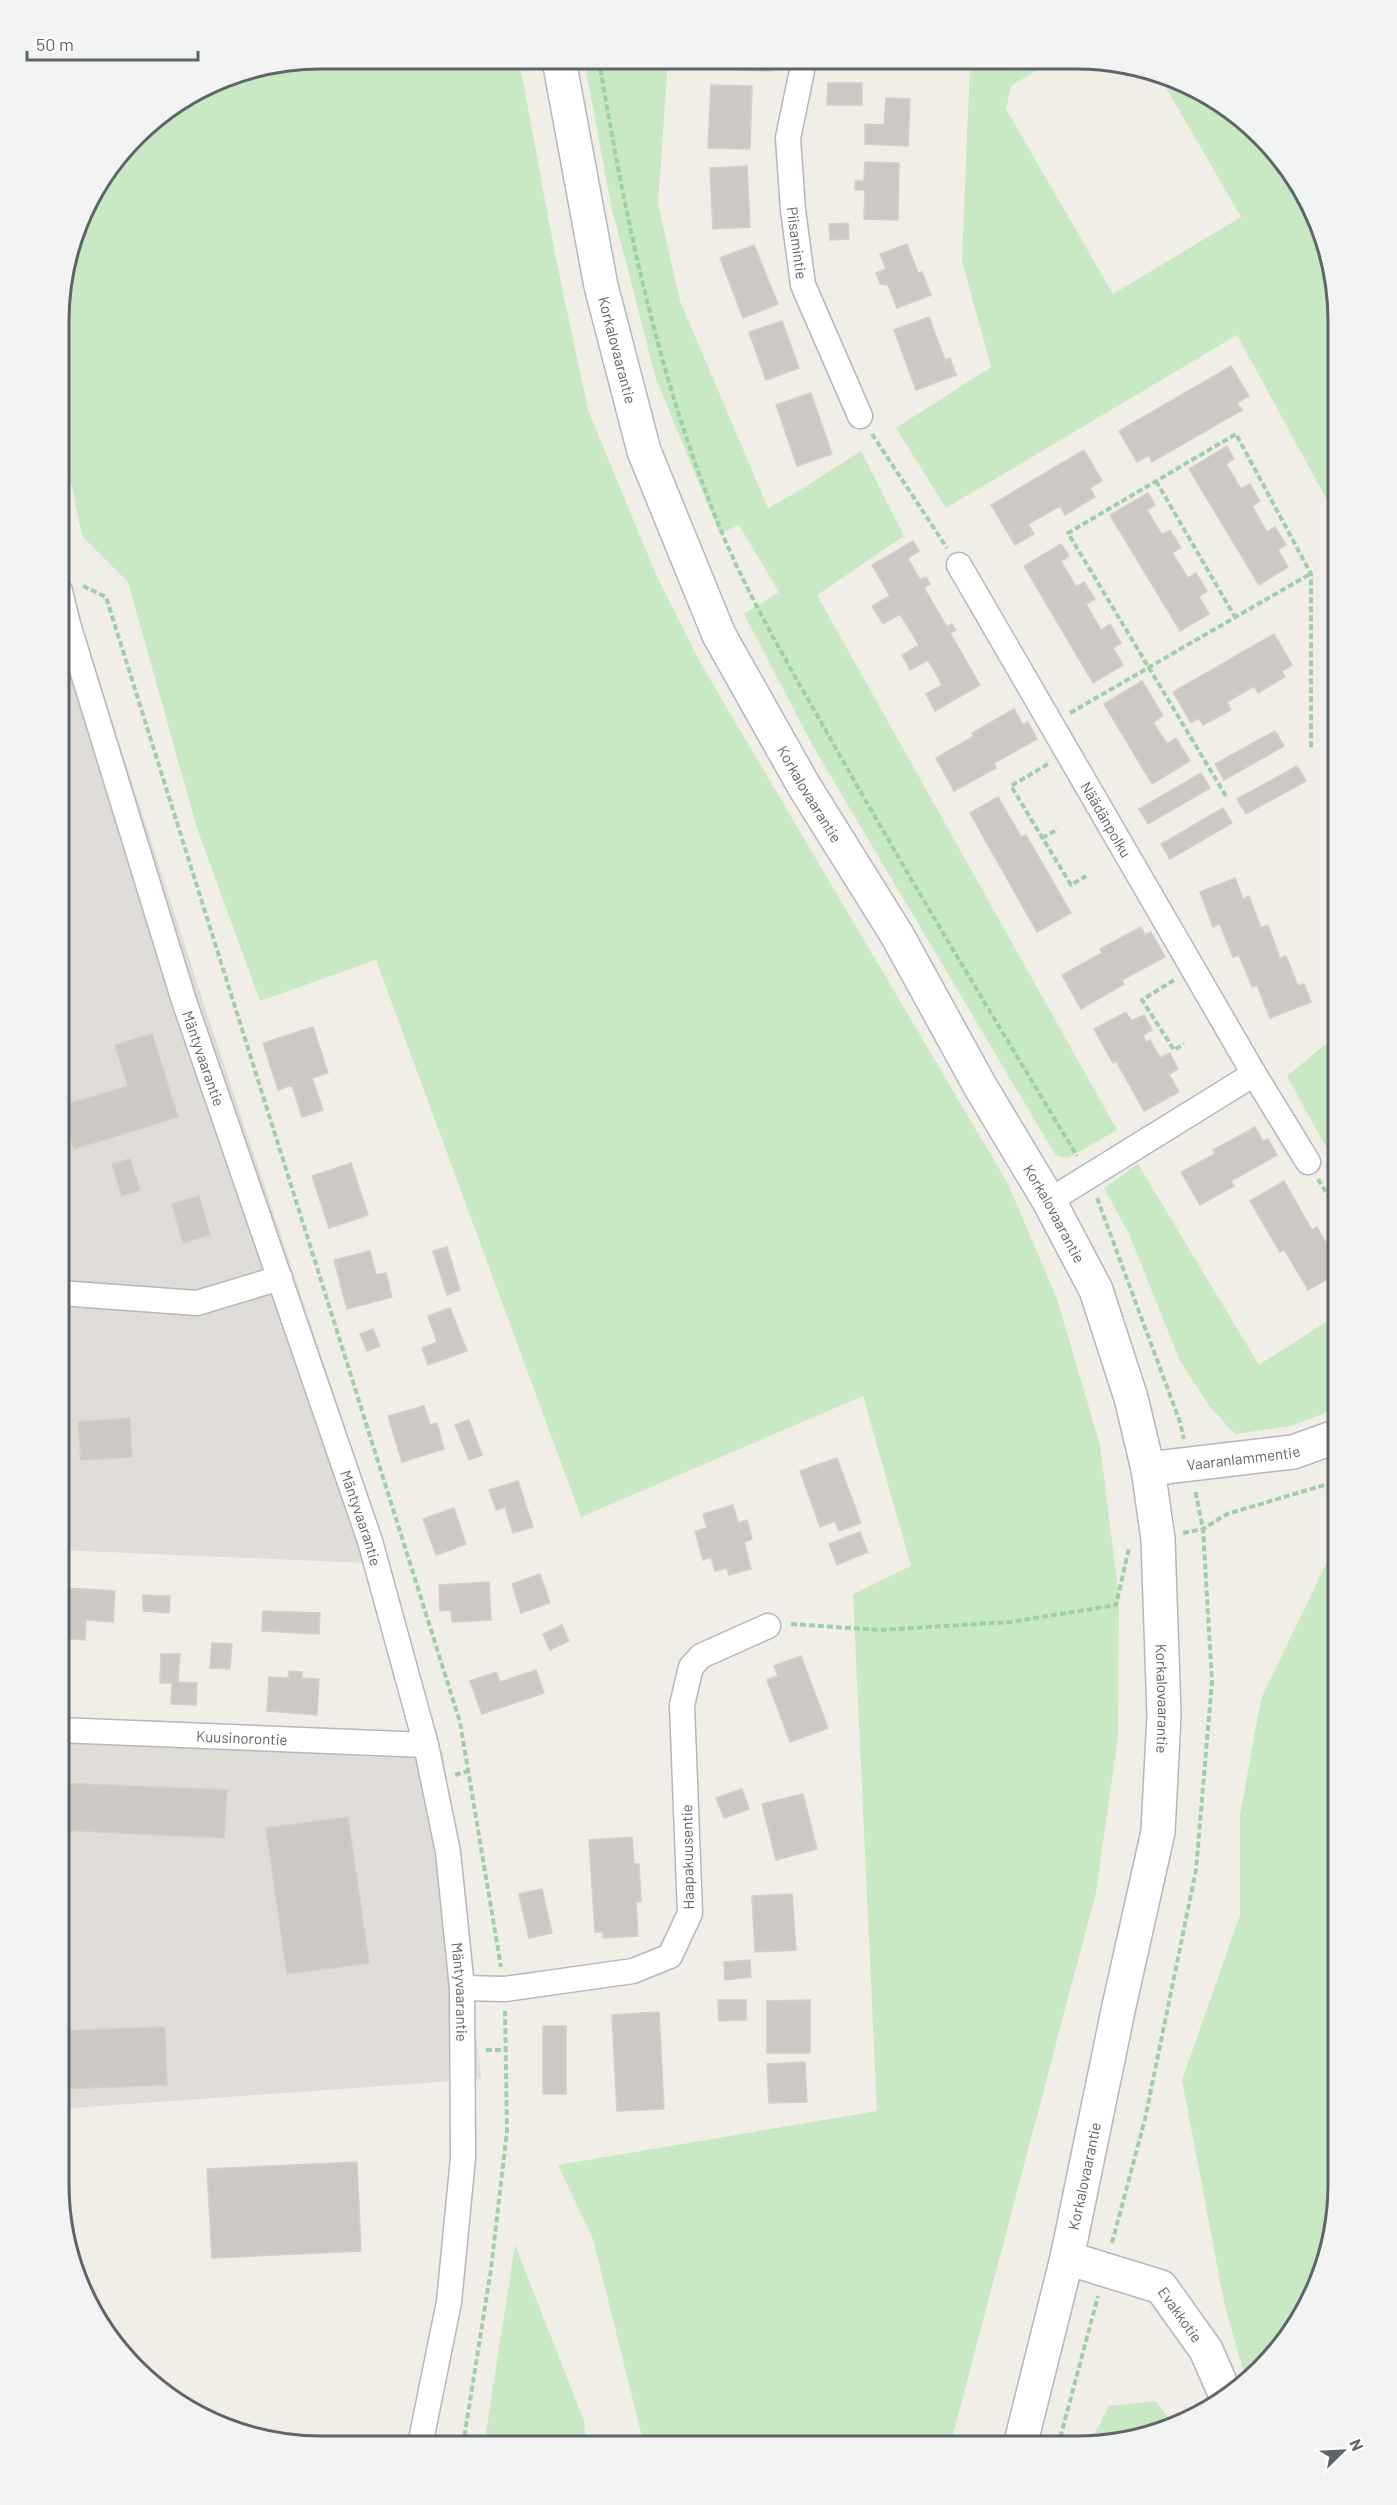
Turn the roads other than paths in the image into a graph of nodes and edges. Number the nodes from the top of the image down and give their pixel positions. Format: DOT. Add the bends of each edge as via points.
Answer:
graph roads {
  1 [pos="561,69"];
  2 [pos="803,69"];
  3 [pos="860,416"];
  4 [pos="959,565"];
  5 [pos="69,641"];
  6 [pos="1254,1074"];
  7 [pos="1308,1162"];
  8 [pos="1050,1201"];
  9 [pos="280,1278"];
  10 [pos="69,1294"];
  11 [pos="1328,1440"];
  12 [pos="1148,1469"];
  13 [pos="768,1626"];
  14 [pos="69,1731"];
  15 [pos="426,1744"];
  16 [pos="462,1988"];
  17 [pos="1067,2258"];
  18 [pos="1223,2389"];
  19 [pos="422,2436"];
  20 [pos="1022,2436"];
  1 -- 8 [label="street, Korkalovaarantie" via="601,286 644,451 719,635"];
  2 -- 3 [label="street, Piisamintie" via="788,138 803,285"];
  4 -- 6 [label="street, Näädänpolku"];
  5 -- 9 [label="street, Mäntyvaarantie" via="184,1001"];
  6 -- 7 [label="street, Näädänpolku"];
  6 -- 8 [label="street"];
  8 -- 12 [label="street, Korkalovaarantie" via="1096,1290 1131,1398"];
  9 -- 10 [label="street" via="197,1303"];
  9 -- 15 [label="street, Mäntyvaarantie" via="370,1541"];
  11 -- 12 [label="street, Vaaranlammentie" via="1293,1452"];
  12 -- 17 [label="street, Korkalovaarantie" via="1146,1540 1164,1715 1158,1832"];
  13 -- 16 [label="street, Haapakuusentie" via="701,1656 691,1667 682,1705 690,1913 670,1956 633,1971 505,1989"];
  14 -- 15 [label="street, Kuusinorontie"];
  15 -- 16 [label="street, Mäntyvaarantie" via="448,1852"];
  16 -- 19 [label="street, Mäntyvaarantie" via="463,2157 449,2302"];
  17 -- 18 [label="street, Evakkotie" via="1161,2287 1206,2350"];
  17 -- 20 [label="street, Korkalovaarantie"];
}
